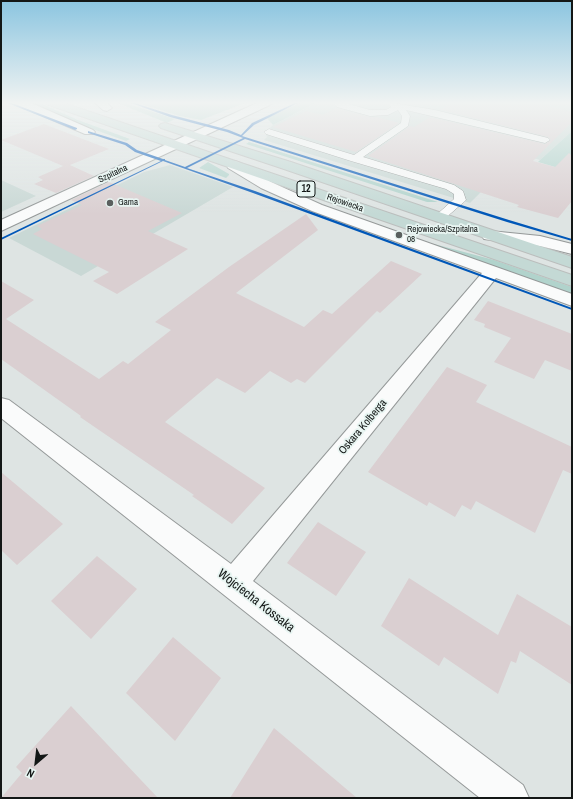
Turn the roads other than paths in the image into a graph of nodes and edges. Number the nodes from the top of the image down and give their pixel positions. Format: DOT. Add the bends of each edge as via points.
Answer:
graph roads {
  1 [pos="158,139"];
  2 [pos="186,139"];
  3 [pos="208,139"];
  4 [pos="292,139"];
  5 [pos="383,139"];
  6 [pos="175,145"];
  7 [pos="354,159"];
  8 [pos="233,165"];
  9 [pos="439,218"];
  10 [pos="1,226"];
  11 [pos="490,236"];
  12 [pos="572,249"];
  13 [pos="572,263"];
  14 [pos="492,272"];
  15 [pos="572,281"];
  16 [pos="572,300"];
  17 [pos="1,406"];
  18 [pos="233,583"];
  19 [pos="510,798"];
  1 -- 6 [label="highway, Rejowiecka / 12"];
  2 -- 6 [label="street, Szpitalna"];
  3 -- 9 [label="highway, Rejowiecka / 12"];
  4 -- 7 [label="lane"];
  5 -- 7 [label="lane"];
  6 -- 8 [label="highway, Rejowiecka / 12"];
  6 -- 10 [label="street, Szpitalna"];
  7 -- 9 [label="lane" via="450,187 459,193 460,200"];
  8 -- 14 [label="street" via="266,185 317,208"];
  8 -- 15 [label="highway, Rejowiecka / 12"];
  9 -- 11 [label="highway, Rejowiecka / 12"];
  11 -- 12 [label="street, Rejowiecka" via="533,240"];
  11 -- 13 [label="highway, Rejowiecka / 12"];
  14 -- 16 [label="street"];
  14 -- 18 [label="street, Oskara Kolberga"];
  17 -- 18 [label="street, Wojciecha Kossaka"];
  18 -- 19 [label="street, Wojciecha Kossaka"];
}
